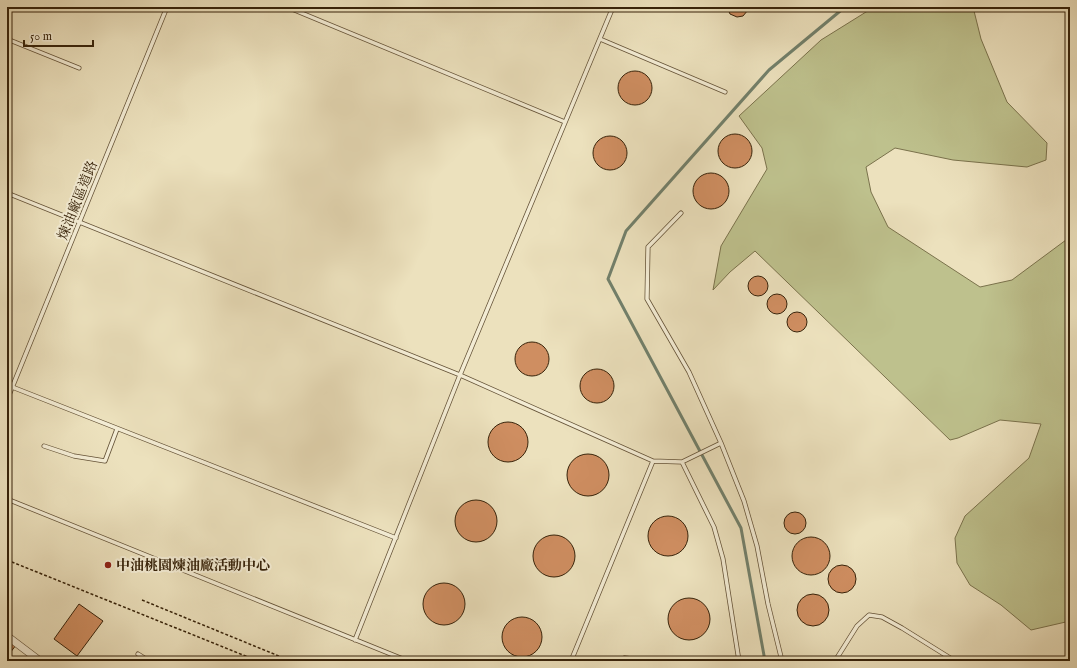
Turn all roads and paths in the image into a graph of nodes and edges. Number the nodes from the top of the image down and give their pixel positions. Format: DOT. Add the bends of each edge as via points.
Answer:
graph roads {
  1 [pos="167,7"];
  2 [pos="287,7"];
  3 [pos="613,7"];
  4 [pos="7,39"];
  5 [pos="600,39"];
  6 [pos="79,68"];
  7 [pos="725,92"];
  8 [pos="565,122"];
  9 [pos="7,193"];
  10 [pos="681,213"];
  11 [pos="80,222"];
  12 [pos="460,375"];
  13 [pos="7,385"];
  14 [pos="12,387"];
  15 [pos="7,400"];
  16 [pos="117,429"];
  17 [pos="721,443"];
  18 [pos="44,446"];
  19 [pos="653,461"];
  20 [pos="682,462"];
  21 [pos="7,499"];
  22 [pos="396,538"];
  23 [pos="7,560"];
  24 [pos="142,600"];
  25 [pos="7,636"];
  26 [pos="355,640"];
  27 [pos="138,654"];
  28 [pos="40,661"];
  29 [pos="149,661"];
  30 [pos="258,661"];
  31 [pos="291,661"];
  32 [pos="408,661"];
  33 [pos="571,661"];
  34 [pos="740,661"];
  35 [pos="782,661"];
  36 [pos="835,661"];
  37 [pos="954,661"];
  1 -- 11 [label="lane, 煉油廠區道路"];
  2 -- 8 [label="lane"];
  3 -- 5 [label="lane"];
  4 -- 6 [label="lane"];
  5 -- 7 [label="lane"];
  5 -- 8 [label="lane"];
  8 -- 12 [label="lane"];
  9 -- 11 [label="lane"];
  10 -- 17 [label="lane" via="648,247 647,299 690,372"];
  11 -- 12 [label="lane"];
  11 -- 14 [label="lane, 煉油廠區道路"];
  12 -- 19 [label="lane"];
  12 -- 22 [label="lane"];
  13 -- 14 [label="lane"];
  14 -- 15 [label="lane, 煉油廠區道路"];
  14 -- 16 [label="lane"];
  16 -- 18 [label="lane" via="105,461 74,456"];
  16 -- 22 [label="lane"];
  17 -- 20 [label="lane"];
  17 -- 35 [label="lane" via="744,501 757,546"];
  19 -- 20 [label="lane"];
  19 -- 33 [label="lane"];
  20 -- 34 [label="lane" via="714,527 724,559"];
  21 -- 26 [label="lane"];
  22 -- 26 [label="lane"];
  23 -- 30 [label="path"];
  24 -- 31 [label="path"];
  25 -- 28 [label="street"];
  26 -- 32 [label="lane"];
  27 -- 29 [label="lane"];
  36 -- 37 [label="lane" via="857,626 870,615 882,617"];
}
